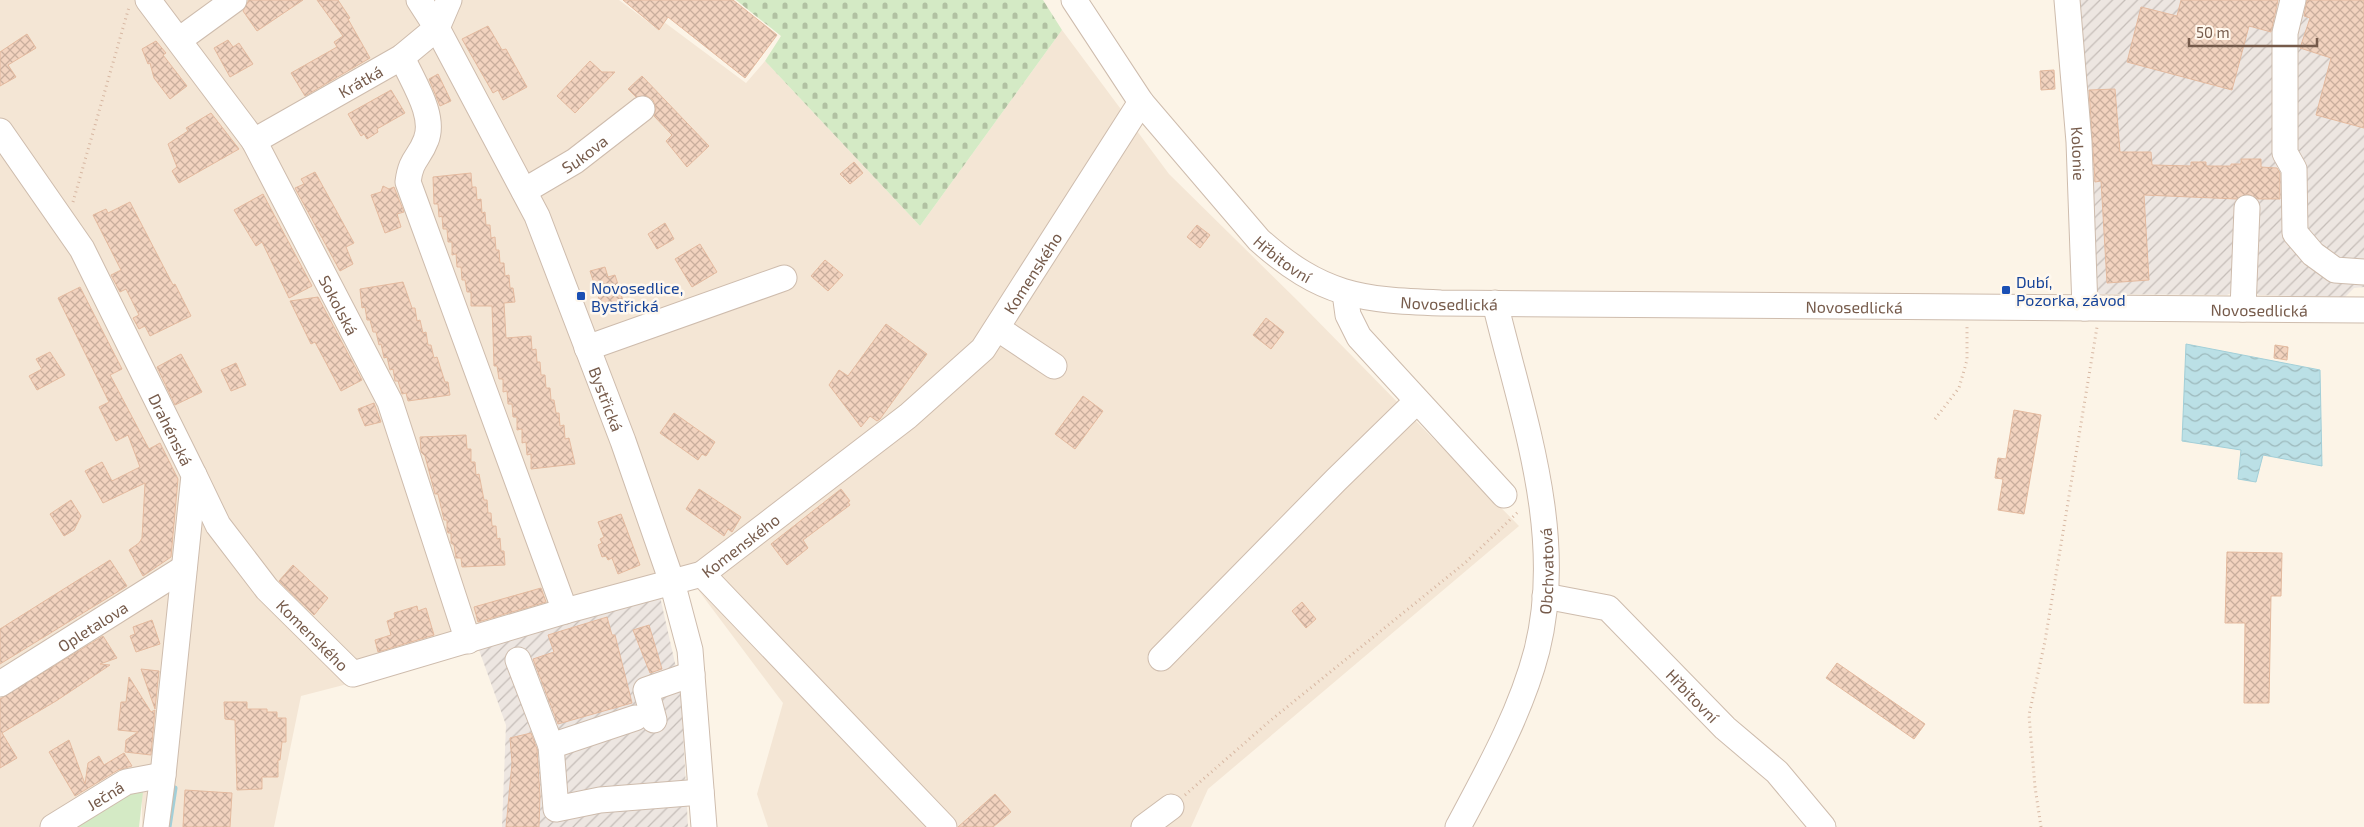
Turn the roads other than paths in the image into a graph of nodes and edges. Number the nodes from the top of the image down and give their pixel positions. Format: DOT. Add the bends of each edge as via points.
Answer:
graph roads {
  1 [pos="234,0"];
  2 [pos="418,0"];
  3 [pos="449,0"];
  4 [pos="1074,0"];
  5 [pos="2067,0"];
  6 [pos="2293,0"];
  7 [pos="139,2"];
  8 [pos="437,28"];
  9 [pos="178,40"];
  10 [pos="402,57"];
  11 [pos="1141,102"];
  12 [pos="642,109"];
  13 [pos="254,142"];
  14 [pos="2,144"];
  15 [pos="524,191"];
  16 [pos="2247,208"];
  17 [pos="2364,272"];
  18 [pos="784,278"];
  19 [pos="1344,293"];
  20 [pos="1495,303"];
  21 [pos="2095,308"];
  22 [pos="2244,309"];
  23 [pos="2364,310"];
  24 [pos="998,328"];
  25 [pos="587,348"];
  26 [pos="1054,366"];
  27 [pos="1418,401"];
  28 [pos="194,475"];
  29 [pos="1511,504"];
  30 [pos="184,568"];
  31 [pos="702,574"];
  32 [pos="672,582"];
  33 [pos="1545,596"];
  34 [pos="565,611"];
  35 [pos="468,640"];
  36 [pos="1161,658"];
  37 [pos="518,660"];
  38 [pos="692,674"];
  39 [pos="0,684"];
  40 [pos="551,746"];
  41 [pos="163,775"];
  42 [pos="702,792"];
  43 [pos="1171,807"];
  44 [pos="52,827"];
  45 [pos="156,827"];
  46 [pos="704,827"];
  47 [pos="944,827"];
  48 [pos="1144,827"];
  49 [pos="1458,827"];
  50 [pos="1823,827"];
  1 -- 9 [label="street"];
  2 -- 8 [label="street, Bystřická"];
  3 -- 8 [label="street, Krátká"];
  4 -- 11 [label="street, Hřbitovní"];
  5 -- 21 [label="street, Kolonie"];
  6 -- 17 [label="street" via="2285,33 2285,153 2294,169 2295,233 2312,254 2335,270"];
  7 -- 9 [label="street, Sokolská"];
  8 -- 10 [label="street, Krátká"];
  8 -- 15 [label="street, Bystřická"];
  9 -- 13 [label="street, Sokolská"];
  10 -- 13 [label="street, Krátká"];
  10 -- 34 [label="street" via="427,116 429,129 426,142 410,165 408,182"];
  11 -- 19 [label="street, Hřbitovní" via="1259,240 1281,260 1314,281"];
  11 -- 24 [label="street, Komenského"];
  12 -- 15 [label="street, Sukova" via="575,161"];
  13 -- 35 [label="street, Sokolská" via="390,402"];
  14 -- 28 [label="street, Drahénská" via="82,248"];
  15 -- 25 [label="street, Bystřická" via="537,216"];
  16 -- 22 [label="street"];
  18 -- 25 [label="street"];
  19 -- 20 [label="street, Novosedlická" via="1387,301"];
  19 -- 27 [label="street" via="1348,315 1359,338"];
  20 -- 21 [label="street, Novosedlická"];
  20 -- 33 [label="street, Obchvatová" via="1539,483 1545,530"];
  21 -- 22 [label="street, Novosedlická"];
  22 -- 23 [label="street, Novosedlická"];
  24 -- 26 [label="street"];
  24 -- 31 [label="street, Komenského" via="984,349 908,416"];
  25 -- 32 [label="street, Bystřická"];
  27 -- 29 [label="street"];
  27 -- 36 [label="street"];
  28 -- 30 [label="street, Drahénská"];
  28 -- 35 [label="street, Komenského" via="218,525 267,589 354,674"];
  30 -- 39 [label="street, Opletalova"];
  30 -- 41 [label="street, Drahénská"];
  31 -- 32 [label="street, Komenského"];
  31 -- 47 [label="street"];
  32 -- 34 [label="street, Komenského"];
  32 -- 38 [label="street, Bystřická" via="690,650"];
  33 -- 49 [label="street, Obchvatová" via="1537,650 1520,700 1496,756"];
  33 -- 50 [label="street, Hřbitovní" via="1608,608 1725,728 1777,772"];
  34 -- 35 [label="street, Komenského"];
  37 -- 40 [label="street"];
  38 -- 40 [label="street" via="646,690 644,719"];
  38 -- 42 [label="street, Bystřická"];
  40 -- 42 [label="street" via="556,808 600,800"];
  41 -- 44 [label="street, Ječná" via="126,782"];
  41 -- 45 [label="street, Drahénská"];
  42 -- 46 [label="street, Bystřická"];
  43 -- 48 [label="street"];
}
